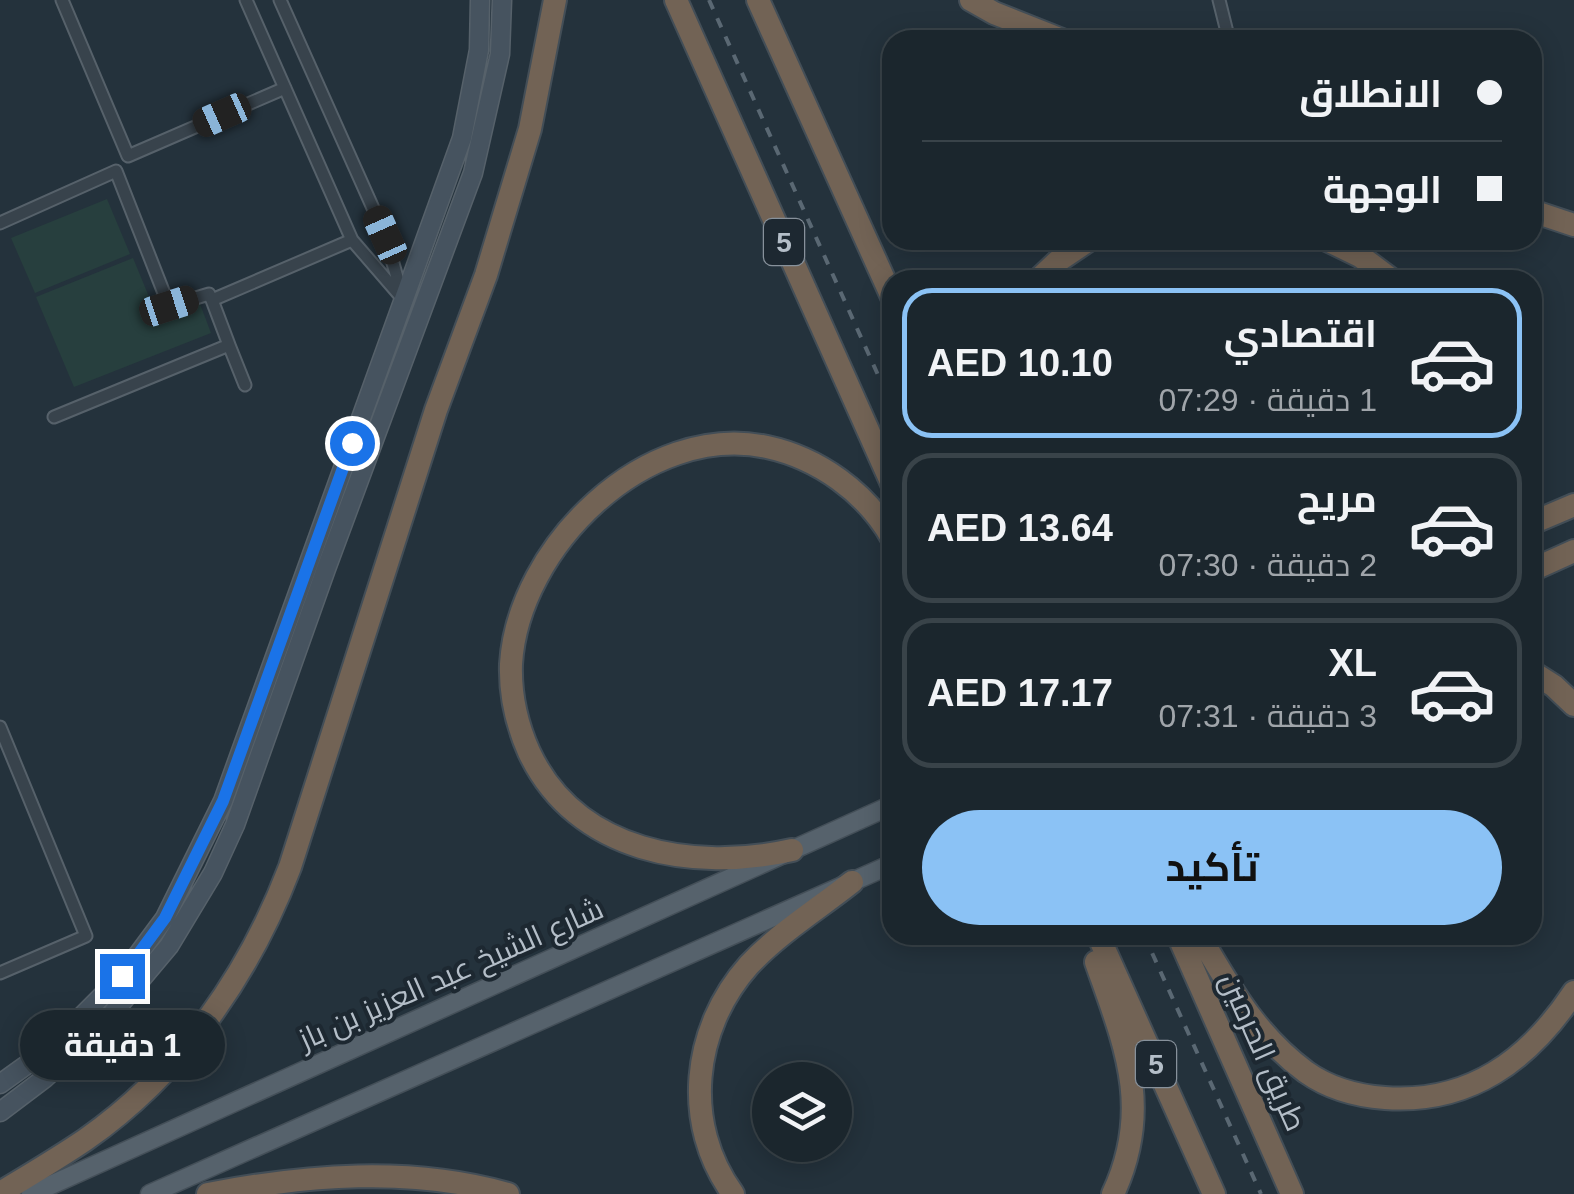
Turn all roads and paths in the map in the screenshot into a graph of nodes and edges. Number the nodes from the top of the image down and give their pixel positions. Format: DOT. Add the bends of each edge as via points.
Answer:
graph roads {
  1 [pos="62,0"];
  2 [pos="246,0"];
  3 [pos="280,0"];
  4 [pos="480,0"];
  5 [pos="502,0"];
  6 [pos="555,0"];
  7 [pos="676,0"];
  8 [pos="758,0"];
  9 [pos="970,0"];
  10 [pos="1219,0"];
  11 [pos="1037,30"];
  12 [pos="1226,30"];
  13 [pos="285,88"];
  14 [pos="128,156"];
  15 [pos="116,171"];
  16 [pos="1542,214"];
  17 [pos="0,223"];
  18 [pos="1574,225"];
  19 [pos="352,240"];
  20 [pos="1075,250"];
  21 [pos="1348,250"];
  22 [pos="1049,270"];
  23 [pos="1379,270"];
  24 [pos="882,274"];
  25 [pos="212,300"];
  26 [pos="403,300"];
  27 [pos="229,346"];
  28 [pos="245,385"];
  29 [pos="54,417"];
  30 [pos="882,462"];
  31 [pos="1574,504"];
  32 [pos="1542,518"];
  33 [pos="882,521"];
  34 [pos="1574,551"];
  35 [pos="1542,565"];
  36 [pos="1542,678"];
  37 [pos="1574,705"];
  38 [pos="0,727"];
  39 [pos="882,810"];
  40 [pos="792,850"];
  41 [pos="882,868"];
  42 [pos="852,882"];
  43 [pos="1090,945"];
  44 [pos="1102,945"];
  45 [pos="1182,945"];
  46 [pos="1206,945"];
  47 [pos="0,973"];
  48 [pos="1574,992"];
  49 [pos="0,1084"];
  50 [pos="0,1112"];
  51 [pos="0,1193"];
  52 [pos="31,1194"];
  53 [pos="150,1194"];
  54 [pos="208,1194"];
  55 [pos="508,1194"];
  56 [pos="732,1194"];
  57 [pos="1113,1194"];
  58 [pos="1214,1194"];
  59 [pos="1292,1194"];
  1 -- 14 [label="street"];
  2 -- 13 [label="street"];
  3 -- 26 [label="street" via="385,235"];
  4 -- 26 [label="street" via="462,138"];
  5 -- 50 [label="street" via="500,54 473,173 214,872 169,946 101,1027"];
  6 -- 51 [label="highway" via="530,129 491,256 267,922 221,1002 150,1086 87,1139"];
  7 -- 30 [label="highway, 5"];
  8 -- 24 [label="highway"];
  9 -- 11 [label="highway"];
  10 -- 12 [label="street"];
  13 -- 14 [label="street"];
  13 -- 19 [label="street"];
  14 -- 15 [label="street"];
  15 -- 17 [label="street"];
  15 -- 25 [label="street" via="169,306 210,294"];
  16 -- 18 [label="highway"];
  19 -- 25 [label="street"];
  19 -- 26 [label="street"];
  20 -- 22 [label="highway"];
  21 -- 23 [label="highway"];
  25 -- 27 [label="street"];
  26 -- 49 [label="street" via="223,801 165,918 122,976 50,1048"];
  27 -- 28 [label="street"];
  27 -- 29 [label="street"];
  31 -- 32 [label="highway"];
  33 -- 40 [label="highway" via="809,461 746,444 695,448 646,465 604,495 557,548 522,615 511,676 520,727 542,776 573,812 610,835 675,855 728,859"];
  34 -- 35 [label="highway"];
  36 -- 37 [label="highway"];
  38 -- 47 [label="street" via="86,936"];
  39 -- 40 [label="main road, شارع الشيخ عبد العزيز بن باز"];
  40 -- 52 [label="main road, شارع الشيخ عبد العزيز بن باز"];
  41 -- 42 [label="main road"];
  42 -- 53 [label="main road"];
  42 -- 56 [label="highway" via="748,967 708,1036 700,1071 701,1120"];
  43 -- 57 [label="highway" via="1127,1051 1133,1108 1126,1162"];
  44 -- 58 [label="highway, 5"];
  45 -- 59 [label="highway, طريق الحرمين / 5"];
  46 -- 48 [label="highway" via="1246,1014 1274,1045 1318,1080 1357,1094 1408,1098 1466,1088 1527,1049"];
  54 -- 55 [label="highway" via="382,1176 446,1180"];
}
